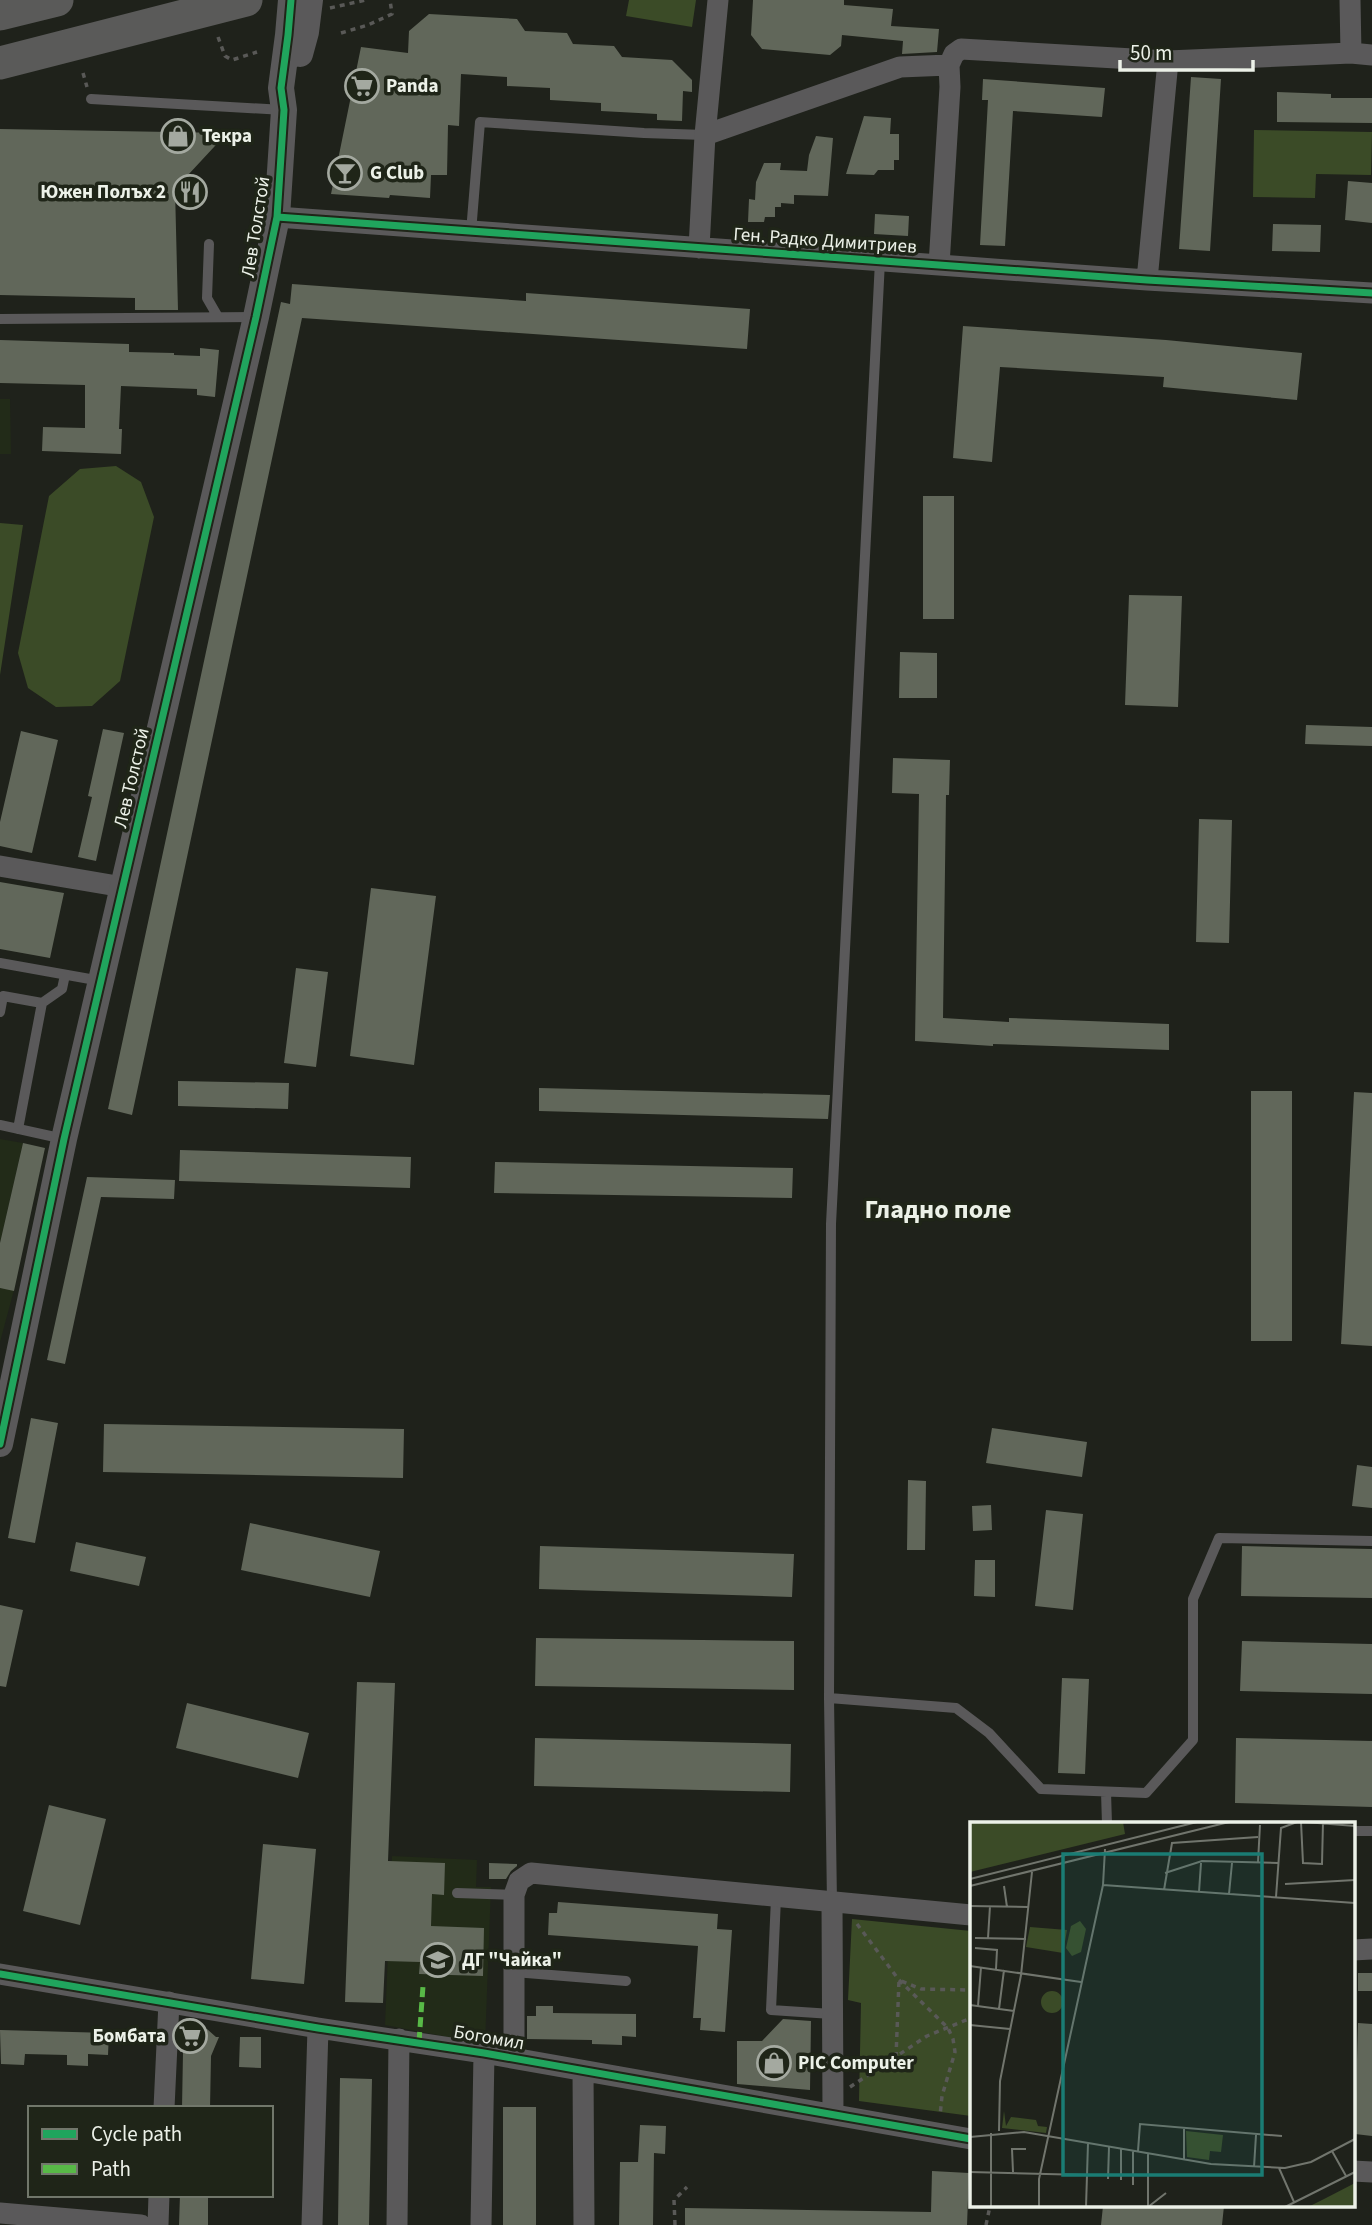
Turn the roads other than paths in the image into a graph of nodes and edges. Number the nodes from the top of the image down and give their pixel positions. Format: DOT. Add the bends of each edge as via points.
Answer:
graph roads {
  1 [pos="57,0"];
  2 [pos="246,0"];
  3 [pos="718,0"];
  4 [pos="1350,0"];
  5 [pos="303,4"];
  6 [pos="0,14"];
  7 [pos="1362,54"];
  8 [pos="1168,61"];
  9 [pos="0,62"];
  10 [pos="949,65"];
  11 [pos="91,99"];
  12 [pos="284,114"];
  13 [pos="705,135"];
  14 [pos="277,217"];
  15 [pos="471,232"];
  16 [pos="209,244"];
  17 [pos="699,248"];
  18 [pos="880,261"];
  19 [pos="939,265"];
  20 [pos="1147,280"];
  21 [pos="1372,292"];
  22 [pos="218,317"];
  23 [pos="256,317"];
  24 [pos="0,319"];
  25 [pos="0,866"];
  26 [pos="123,887"];
  27 [pos="0,963"];
  28 [pos="65,975"];
  29 [pos="101,981"];
  30 [pos="42,1003"];
  31 [pos="0,1012"];
  32 [pos="0,1125"];
  33 [pos="19,1129"];
  34 [pos="64,1139"];
  35 [pos="0,1444"];
  36 [pos="1372,1541"];
  37 [pos="829,1698"];
  38 [pos="1106,1792"];
  39 [pos="1107,1822"];
  40 [pos="1354,1831"];
  41 [pos="1372,1831"];
  42 [pos="457,1893"];
  43 [pos="514,1895"];
  44 [pos="776,1898"];
  45 [pos="832,1911"];
  46 [pos="970,1915"];
  47 [pos="1372,1949"];
  48 [pos="1354,1950"];
  49 [pos="514,1972"];
  50 [pos="0,1974"];
  51 [pos="626,1981"];
  52 [pos="169,2002"];
  53 [pos="832,2014"];
  54 [pos="318,2028"];
  55 [pos="399,2039"];
  56 [pos="484,2053"];
  57 [pos="514,2058"];
  58 [pos="583,2071"];
  59 [pos="833,2105"];
  60 [pos="164,2106"];
  61 [pos="970,2138"];
  62 [pos="1354,2171"];
  63 [pos="1372,2172"];
  64 [pos="159,2197"];
  65 [pos="0,2213"];
  66 [pos="141,2225"];
  67 [pos="158,2225"];
  68 [pos="312,2225"];
  69 [pos="397,2225"];
  70 [pos="481,2225"];
  71 [pos="584,2225"];
  1 -- 6 [label="main road"];
  2 -- 9 [label="main road"];
  3 -- 13 [label="street"];
  4 -- 7 [label="street"];
  5 -- 12 [label="street, Лев Толстой" via="306,32"];
  7 -- 8 [label="street"];
  8 -- 10 [label="street" via="961,49"];
  8 -- 20 [label="street"];
  10 -- 13 [label="street" via="900,67"];
  10 -- 19 [label="street"];
  11 -- 12 [label="lane"];
  12 -- 14 [label="street, Лев Толстой"];
  13 -- 15 [label="lane" via="480,122"];
  13 -- 17 [label="street"];
  14 -- 15 [label="street, Ген. Радко Димитриев"];
  14 -- 23 [label="street, Лев Толстой"];
  15 -- 17 [label="street, Ген. Радко Димитриев"];
  16 -- 22 [label="lane" via="207,298"];
  17 -- 18 [label="street, Ген. Радко Димитриев"];
  18 -- 19 [label="street, Ген. Радко Димитриев"];
  18 -- 37 [label="lane" via="831,1224"];
  19 -- 20 [label="street, Ген. Радко Димитриев"];
  20 -- 21 [label="street, Ген. Радко Димитриев"];
  22 -- 23 [label="lane"];
  22 -- 24 [label="lane"];
  23 -- 26 [label="street, Лев Толстой"];
  25 -- 26 [label="street"];
  26 -- 29 [label="street, Лев Толстой"];
  27 -- 28 [label="lane"];
  28 -- 29 [label="lane"];
  28 -- 30 [label="lane" via="62,989"];
  29 -- 34 [label="street, Лев Толстой"];
  30 -- 31 [label="lane" via="3,996"];
  30 -- 33 [label="lane"];
  32 -- 33 [label="lane"];
  33 -- 34 [label="lane"];
  34 -- 35 [label="street, Лев Толстой"];
  36 -- 38 [label="lane" via="1219,1538 1193,1599 1193,1740 1146,1793"];
  37 -- 38 [label="lane" via="956,1708 989,1732 1041,1789"];
  37 -- 45 [label="lane"];
  38 -- 39 [label="lane"];
  40 -- 41 [label="lane"];
  42 -- 43 [label="lane"];
  43 -- 44 [label="street" via="519,1881 531,1873"];
  43 -- 49 [label="street, Богомил"];
  44 -- 45 [label="street"];
  44 -- 53 [label="lane" via="771,2010"];
  45 -- 46 [label="street"];
  45 -- 53 [label="street"];
  47 -- 48 [label="street"];
  49 -- 51 [label="lane"];
  49 -- 57 [label="street, Богомил"];
  50 -- 52 [label="street, Богомил"];
  52 -- 54 [label="street, Богомил"];
  52 -- 60 [label="street"];
  53 -- 59 [label="street"];
  54 -- 55 [label="street, Богомил"];
  54 -- 68 [label="street"];
  55 -- 56 [label="street, Богомил"];
  55 -- 69 [label="street"];
  56 -- 57 [label="street, Богомил"];
  56 -- 70 [label="street"];
  57 -- 58 [label="street, Богомил"];
  58 -- 59 [label="street, Богомил"];
  58 -- 71 [label="street"];
  59 -- 61 [label="street, Богомил"];
  62 -- 63 [label="street"];
  64 -- 67 [label="street"];
  65 -- 66 [label="street"];
}
